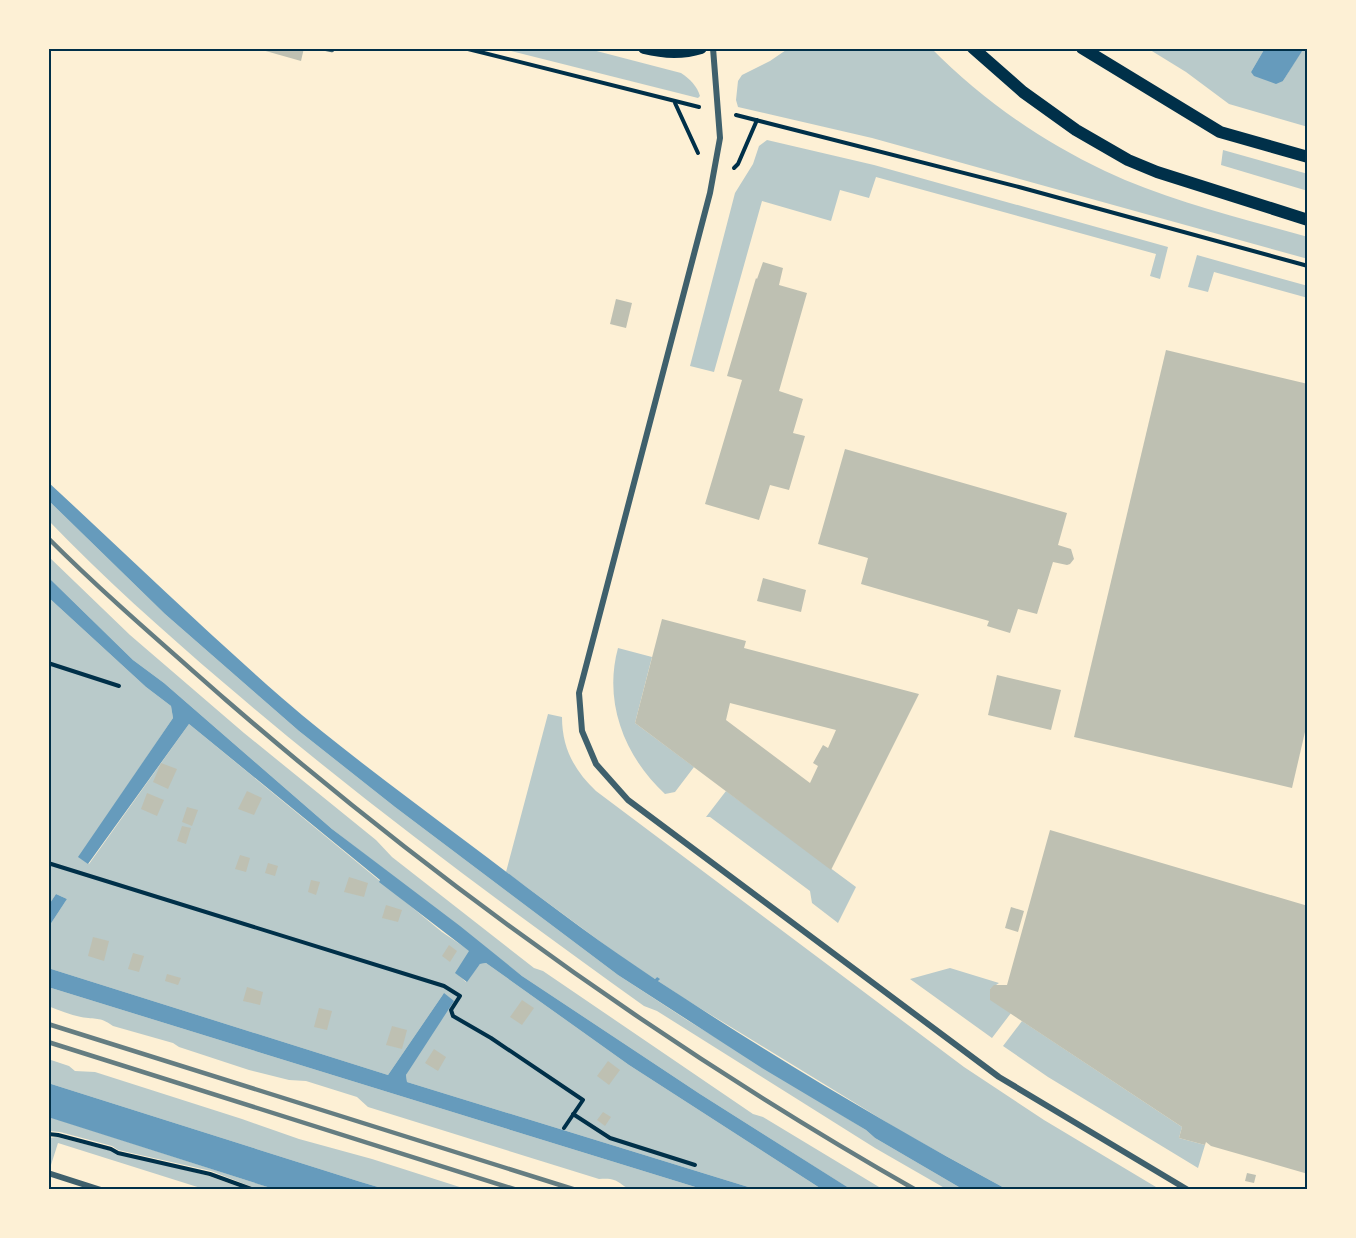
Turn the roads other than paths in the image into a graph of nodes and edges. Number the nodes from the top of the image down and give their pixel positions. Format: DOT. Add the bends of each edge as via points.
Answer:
graph roads {
  1 [pos="322,48"];
  2 [pos="333,48"];
  3 [pos="644,48"];
  4 [pos="701,48"];
  5 [pos="713,48"];
  6 [pos="973,48"];
  7 [pos="1082,48"];
  8 [pos="1308,157"];
  9 [pos="1308,220"];
  10 [pos="48,1173"];
  11 [pos="101,1190"];
  12 [pos="1188,1190"];
  1 -- 2 [label="lane"];
  3 -- 4 [label="main road" via="685,53"];
  5 -- 12 [label="street" via="720,138 710,193 579,693 582,731 596,764 628,800 999,1077"];
  6 -- 9 [label="main road" via="1032,99 1128,160"];
  7 -- 8 [label="main road" via="1220,132"];
  10 -- 11 [label="street"];
}
